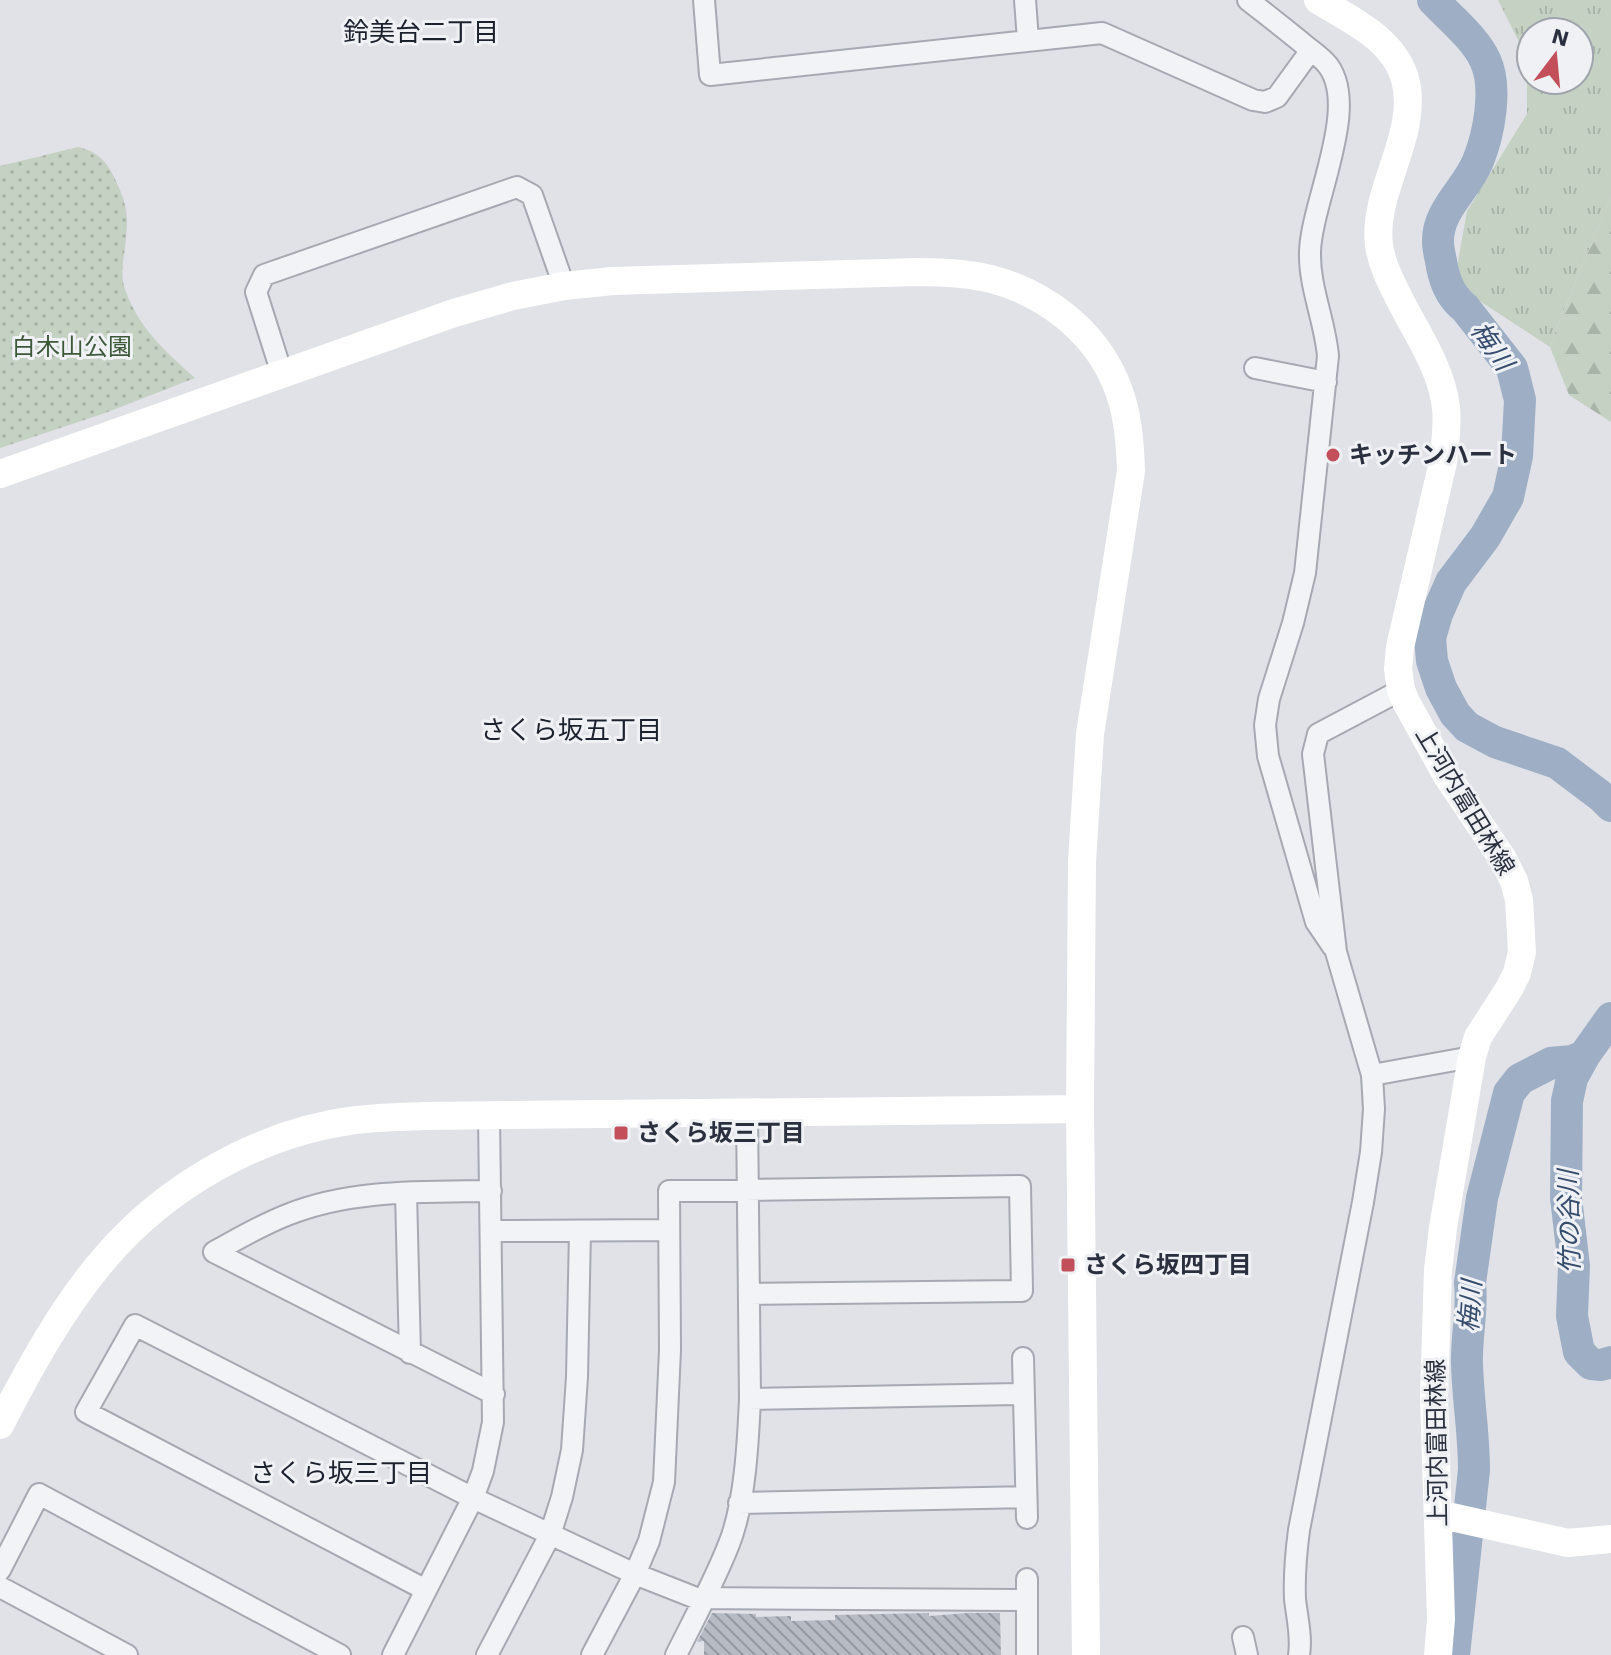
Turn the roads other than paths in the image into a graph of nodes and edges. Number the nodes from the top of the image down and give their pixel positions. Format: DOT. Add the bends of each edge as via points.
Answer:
graph roads {
  1 [pos="704,0"];
  2 [pos="1025,0"];
  3 [pos="1248,0"];
  4 [pos="1318,0"];
  5 [pos="1028,40"];
  6 [pos="1311,50"];
  7 [pos="564,286"];
  8 [pos="1255,368"];
  9 [pos="282,374"];
  10 [pos="1326,382"];
  11 [pos="0,474"];
  12 [pos="1401,690"];
  13 [pos="1336,952"];
  14 [pos="1472,1057"];
  15 [pos="1372,1075"];
  16 [pos="1080,1109"];
  17 [pos="747,1112"];
  18 [pos="489,1116"];
  19 [pos="748,1190"];
  20 [pos="491,1191"];
  21 [pos="406,1193"];
  22 [pos="669,1230"];
  23 [pos="491,1231"];
  24 [pos="580,1231"];
  25 [pos="749,1294"];
  26 [pos="410,1353"];
  27 [pos="1023,1358"];
  28 [pos="494,1394"];
  29 [pos="1024,1394"];
  30 [pos="750,1399"];
  31 [pos="0,1425"];
  32 [pos="1026,1497"];
  33 [pos="473,1498"];
  34 [pos="739,1503"];
  35 [pos="1438,1514"];
  36 [pos="1027,1518"];
  37 [pos="550,1535"];
  38 [pos="1611,1539"];
  39 [pos="0,1570"];
  40 [pos="635,1574"];
  41 [pos="0,1587"];
  42 [pos="426,1590"];
  43 [pos="703,1598"];
  44 [pos="127,1655"];
  45 [pos="340,1655"];
  46 [pos="393,1655"];
  47 [pos="487,1655"];
  48 [pos="592,1655"];
  49 [pos="676,1655"];
  50 [pos="1027,1655"];
  51 [pos="1086,1655"];
  52 [pos="1299,1655"];
  53 [pos="1438,1655"];
  1 -- 5 [label="street" via="710,75"];
  2 -- 5 [label="street"];
  3 -- 6 [label="street"];
  4 -- 12 [label="street, 上河内富田林線" via="1386,44 1405,78 1407,118 1381,211 1379,244 1386,271 1434,367 1446,407 1443,462 1400,647"];
  5 -- 6 [label="street" via="1102,33 1265,102 1277,97"];
  6 -- 10 [label="street" via="1327,63 1339,87 1335,141 1310,253 1326,335"];
  7 -- 9 [label="street" via="454,313"];
  7 -- 9 [label="street" via="532,195 517,187 264,275 256,292"];
  7 -- 16 [label="street" via="957,273 1027,292 1077,326 1100,353 1126,413 1131,471 1085,795"];
  8 -- 10 [label="street"];
  9 -- 11 [label="street"];
  10 -- 13 [label="street" via="1305,573 1265,725 1268,756 1316,922"];
  12 -- 13 [label="street" via="1318,734 1313,754"];
  12 -- 14 [label="street, 上河内富田林線" via="1447,776 1503,859 1519,900 1522,952 1517,973 1478,1037"];
  13 -- 15 [label="street"];
  14 -- 15 [label="street"];
  14 -- 35 [label="street, 上河内富田林線" via="1438,1270"];
  15 -- 52 [label="street" via="1365,1190 1299,1530"];
  16 -- 17 [label="street"];
  16 -- 51 [label="street"];
  17 -- 18 [label="street"];
  17 -- 19 [label="street"];
  18 -- 20 [label="street"];
  18 -- 31 [label="street" via="356,1120 257,1147 212,1169 165,1201 105,1257 56,1325"];
  19 -- 22 [label="street" via="669,1191"];
  19 -- 25 [label="street"];
  19 -- 25 [label="street" via="1020,1186 1022,1291"];
  20 -- 21 [label="street"];
  20 -- 23 [label="street"];
  21 -- 26 [label="street"];
  21 -- 26 [label="street" via="365,1195 288,1214 214,1252"];
  22 -- 24 [label="street"];
  22 -- 40 [label="street" via="664,1482"];
  23 -- 24 [label="street"];
  23 -- 28 [label="street"];
  24 -- 37 [label="street" via="572,1450"];
  25 -- 30 [label="street"];
  26 -- 28 [label="street"];
  27 -- 29 [label="street"];
  28 -- 33 [label="street" via="493,1422"];
  29 -- 30 [label="street"];
  29 -- 32 [label="street"];
  30 -- 34 [label="street"];
  32 -- 34 [label="street"];
  32 -- 36 [label="street"];
  33 -- 37 [label="street"];
  33 -- 42 [label="street"];
  33 -- 42 [label="street" via="135,1325 86,1412"];
  34 -- 43 [label="street" via="730,1542"];
  35 -- 38 [label="street" via="1568,1543"];
  35 -- 53 [label="street, 上河内富田林線"];
  37 -- 40 [label="street"];
  37 -- 47 [label="street"];
  39 -- 45 [label="street" via="39,1494"];
  40 -- 43 [label="street"];
  40 -- 48 [label="street"];
  41 -- 44 [label="street"];
  42 -- 46 [label="street"];
  43 -- 49 [label="street"];
  43 -- 50 [label="street" via="1027,1589"];
}
